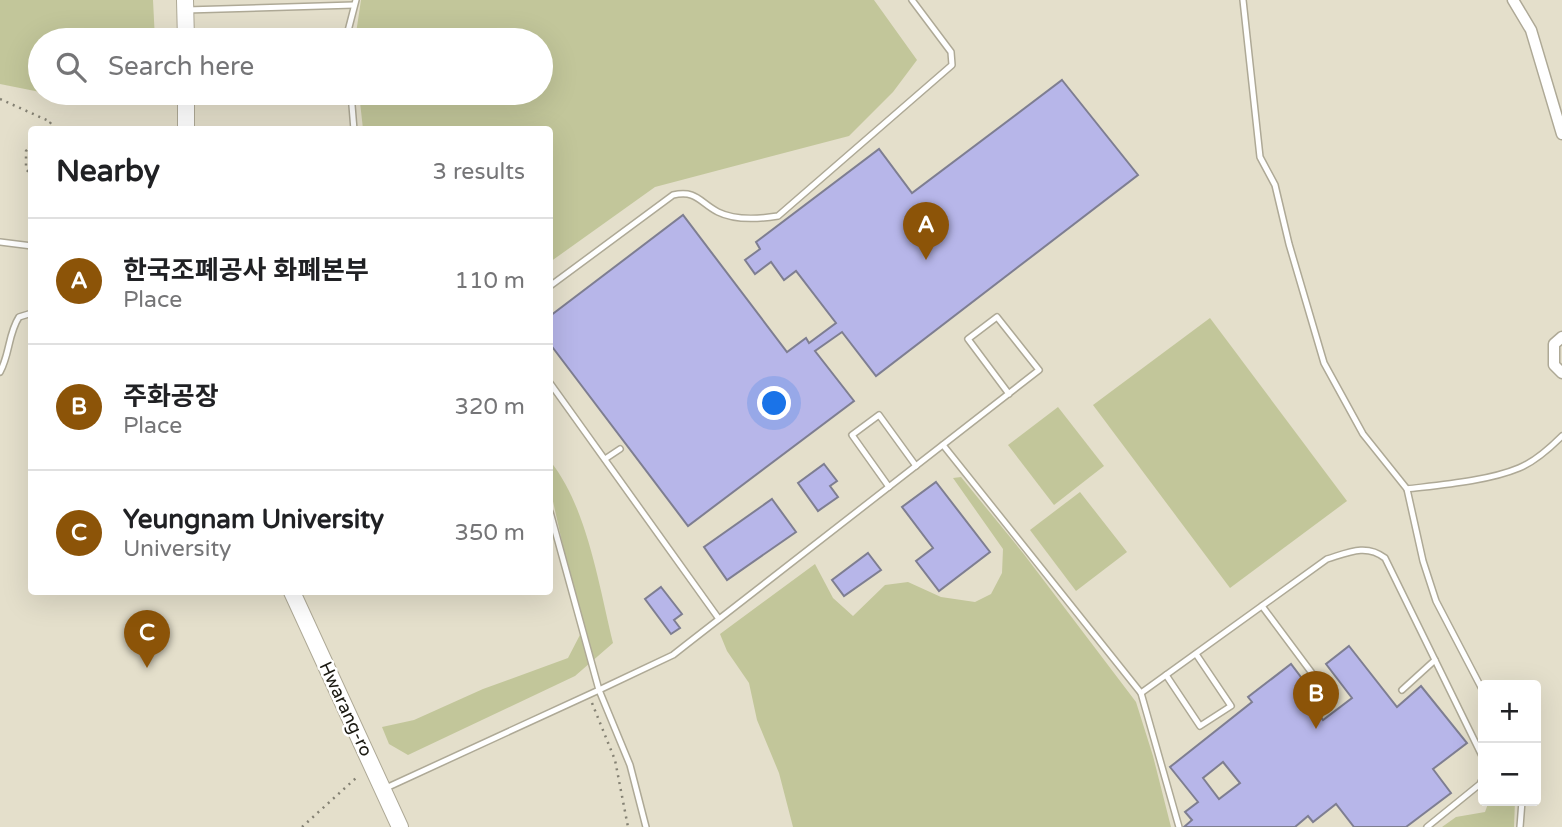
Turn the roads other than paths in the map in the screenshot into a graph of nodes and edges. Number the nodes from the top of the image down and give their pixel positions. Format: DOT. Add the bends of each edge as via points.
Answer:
graph roads {
  1 [pos="912,0"];
  2 [pos="1243,0"];
  3 [pos="1513,0"];
  4 [pos="355,3"];
  5 [pos="185,5"];
  6 [pos="186,28"];
  7 [pos="349,28"];
  8 [pos="186,105"];
  9 [pos="352,105"];
  10 [pos="186,126"];
  11 [pos="354,126"];
  12 [pos="1562,134"];
  13 [pos="0,242"];
  14 [pos="28,246"];
  15 [pos="553,284"];
  16 [pos="28,314"];
  17 [pos="1562,337"];
  18 [pos="0,372"];
  19 [pos="1562,373"];
  20 [pos="553,387"];
  21 [pos="1009,394"];
  22 [pos="1562,436"];
  23 [pos="943,445"];
  24 [pos="620,449"];
  25 [pos="605,460"];
  26 [pos="916,466"];
  27 [pos="889,486"];
  28 [pos="1407,489"];
  29 [pos="553,523"];
  30 [pos="293,595"];
  31 [pos="1262,606"];
  32 [pos="719,619"];
  33 [pos="1196,653"];
  34 [pos="1436,660"];
  35 [pos="1166,674"];
  36 [pos="1478,681"];
  37 [pos="599,690"];
  38 [pos="1402,690"];
  39 [pos="1141,693"];
  40 [pos="1329,696"];
  41 [pos="1478,748"];
  42 [pos="1478,786"];
  43 [pos="383,789"];
  44 [pos="1522,806"];
  45 [pos="400,827"];
  46 [pos="646,827"];
  47 [pos="1179,827"];
  48 [pos="1427,827"];
  49 [pos="1520,827"];
  1 -- 15 [label="lane" via="951,52 952,65 778,216 734,217 685,192 673,195"];
  2 -- 28 [label="lane" via="1260,158 1275,185 1324,363 1363,434"];
  3 -- 12 [label="street" via="1531,30"];
  4 -- 5 [label="lane"];
  4 -- 7 [label="lane"];
  5 -- 6 [label="street"];
  8 -- 10 [label="street"];
  9 -- 11 [label="lane"];
  13 -- 14 [label="lane"];
  16 -- 18 [label="lane" via="19,317 12,328 8,358"];
  17 -- 19 [label="street" via="1554,344 1555,365"];
  20 -- 25 [label="lane"];
  21 -- 21 [label="lane" via="1039,370 997,317 968,339"];
  21 -- 23 [label="lane"];
  22 -- 28 [label="lane" via="1520,468"];
  23 -- 26 [label="lane"];
  23 -- 39 [label="lane"];
  24 -- 25 [label="lane"];
  25 -- 32 [label="lane"];
  26 -- 27 [label="lane"];
  26 -- 27 [label="lane" via="879,415 852,435"];
  27 -- 32 [label="lane"];
  28 -- 36 [label="lane" via="1436,601"];
  29 -- 37 [label="lane"];
  30 -- 43 [label="street, Hwarang-ro"];
  31 -- 33 [label="lane"];
  31 -- 34 [label="lane" via="1327,559 1362,549 1377,551 1385,558"];
  31 -- 40 [label="lane"];
  32 -- 37 [label="lane" via="673,655"];
  33 -- 35 [label="lane"];
  33 -- 35 [label="lane" via="1231,706 1200,726"];
  34 -- 38 [label="lane"];
  34 -- 41 [label="lane"];
  35 -- 39 [label="lane"];
  37 -- 43 [label="lane"];
  37 -- 46 [label="lane" via="630,765"];
  39 -- 47 [label="lane"];
  42 -- 48 [label="lane"];
  43 -- 45 [label="street, Hwarang-ro"];
  44 -- 49 [label="lane"];
}
